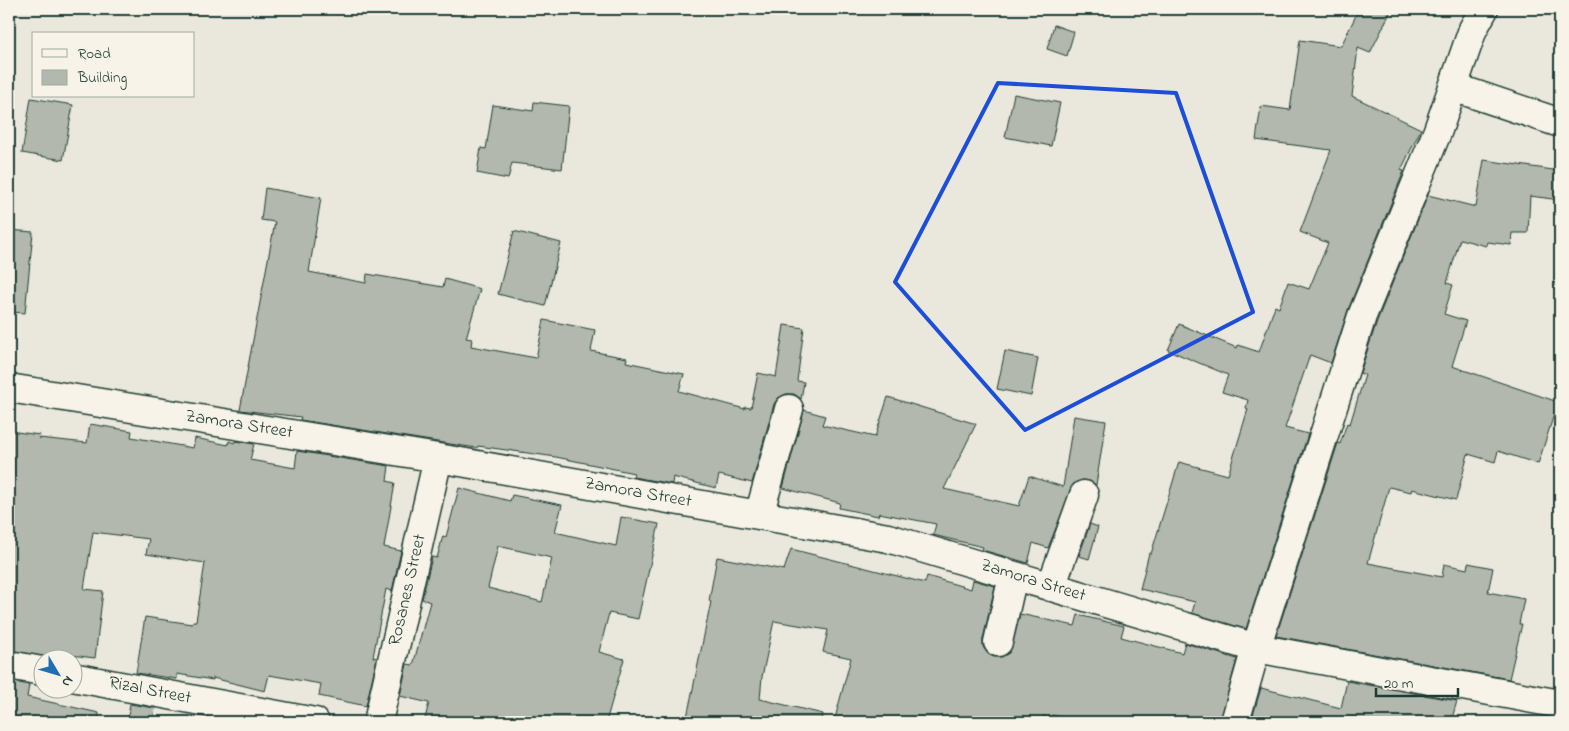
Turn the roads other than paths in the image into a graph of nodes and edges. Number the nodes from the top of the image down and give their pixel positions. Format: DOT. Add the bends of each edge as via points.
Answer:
graph roads {
  1 [pos="1484,9"];
  2 [pos="1453,86"];
  3 [pos="1560,123"];
  4 [pos="9,388"];
  5 [pos="789,409"];
  6 [pos="438,458"];
  7 [pos="1084,495"];
  8 [pos="759,515"];
  9 [pos="1013,576"];
  10 [pos="1051,587"];
  11 [pos="998,642"];
  12 [pos="1256,648"];
  13 [pos="9,665"];
  14 [pos="32,669"];
  15 [pos="82,679"];
  16 [pos="1560,704"];
  17 [pos="315,722"];
  18 [pos="378,722"];
  19 [pos="1235,722"];
  1 -- 2 [label="street" via="1473,29"];
  2 -- 3 [label="street"];
  2 -- 12 [label="street" via="1362,316"];
  4 -- 6 [label="street, Zamora Street"];
  5 -- 8 [label="street"];
  6 -- 8 [label="street, Zamora Street"];
  6 -- 18 [label="street, Rosanes Street"];
  7 -- 10 [label="street"];
  8 -- 9 [label="street, Zamora Street" via="888,538"];
  9 -- 10 [label="street, Zamora Street"];
  9 -- 11 [label="street"];
  10 -- 12 [label="street, Zamora Street"];
  12 -- 16 [label="street, Zamora Street"];
  12 -- 19 [label="street"];
  13 -- 14 [label="street"];
  15 -- 17 [label="street, Rizal Street"];
}
